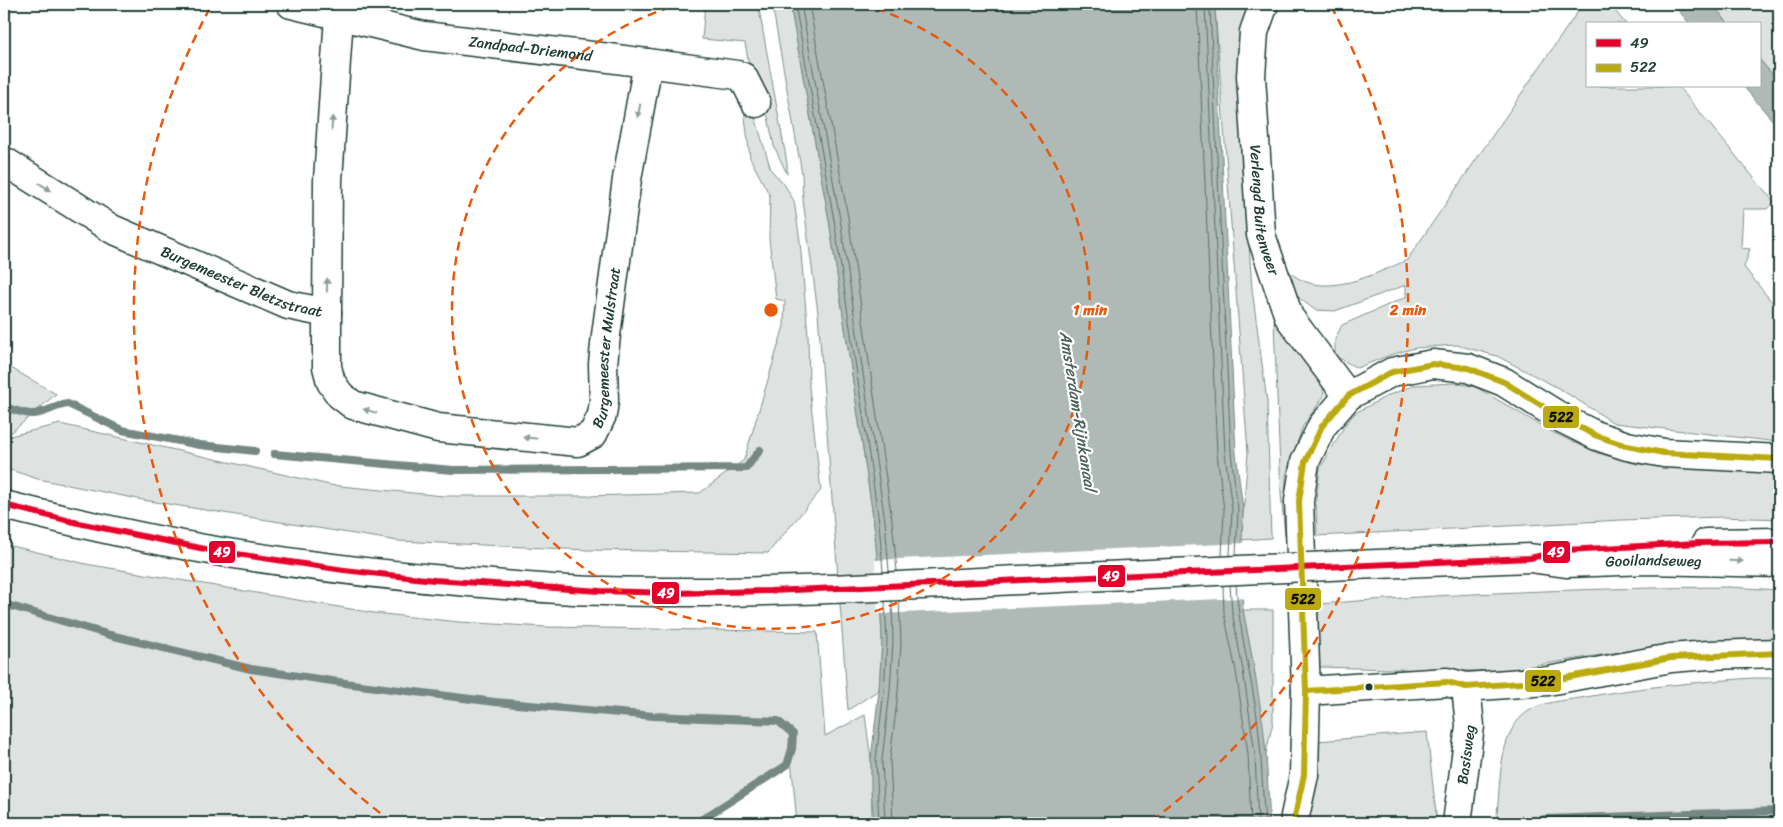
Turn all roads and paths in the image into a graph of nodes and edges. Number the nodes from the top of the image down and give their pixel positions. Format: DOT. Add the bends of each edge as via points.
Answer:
graph roads {
  1 [pos="291,4"];
  2 [pos="1264,4"];
  3 [pos="339,16"];
  4 [pos="648,63"];
  5 [pos="756,103"];
  6 [pos="4,161"];
  7 [pos="326,313"];
  8 [pos="1348,396"];
  9 [pos="1779,459"];
  10 [pos="4,505"];
  11 [pos="1779,542"];
  12 [pos="1530,558"];
  13 [pos="1779,563"];
  14 [pos="1779,653"];
  15 [pos="1466,687"];
  16 [pos="1306,691"];
  17 [pos="1295,823"];
  18 [pos="1458,823"];
  1 -- 3 [label="street, Zandpad-Driemond"];
  2 -- 8 [label="street, Verlengd Buitenveer" via="1254,32 1251,76 1261,236 1289,317"];
  3 -- 4 [label="street, Zandpad-Driemond" via="424,36"];
  7 -- 3 [label="street, Burgemeester Bletzstraat, one-way" via="328,180"];
  4 -- 5 [label="street, Zandpad-Driemond" via="743,77"];
  4 -- 7 [label="street, Burgemeester Mulstraat, one-way" via="627,179 606,335 602,415 593,434 578,442 438,428 353,405 340,396 329,374"];
  6 -- 7 [label="street, Burgemeester Bletzstraat, one-way" via="112,229 288,305"];
  8 -- 9 [label="street" via="1392,372 1433,364 1468,368 1504,382 1597,436 1628,446 1664,453"];
  8 -- 16 [label="street" via="1322,426 1305,462 1299,501"];
  10 -- 12 [label="street, Gooilandseweg, bridge" via="210,550 443,581 600,591 770,590"];
  11 -- 12 [label="street, Gooilandseweg" via="1574,549"];
  12 -- 13 [label="street, Gooilandseweg, one-way" via="1566,564 1648,560"];
  14 -- 15 [label="street" via="1671,658 1548,681"];
  15 -- 16 [label="street" via="1447,682"];
  15 -- 18 [label="street, Basisweg" via="1470,726"];
  16 -- 17 [label="street" via="1304,774"];
}
